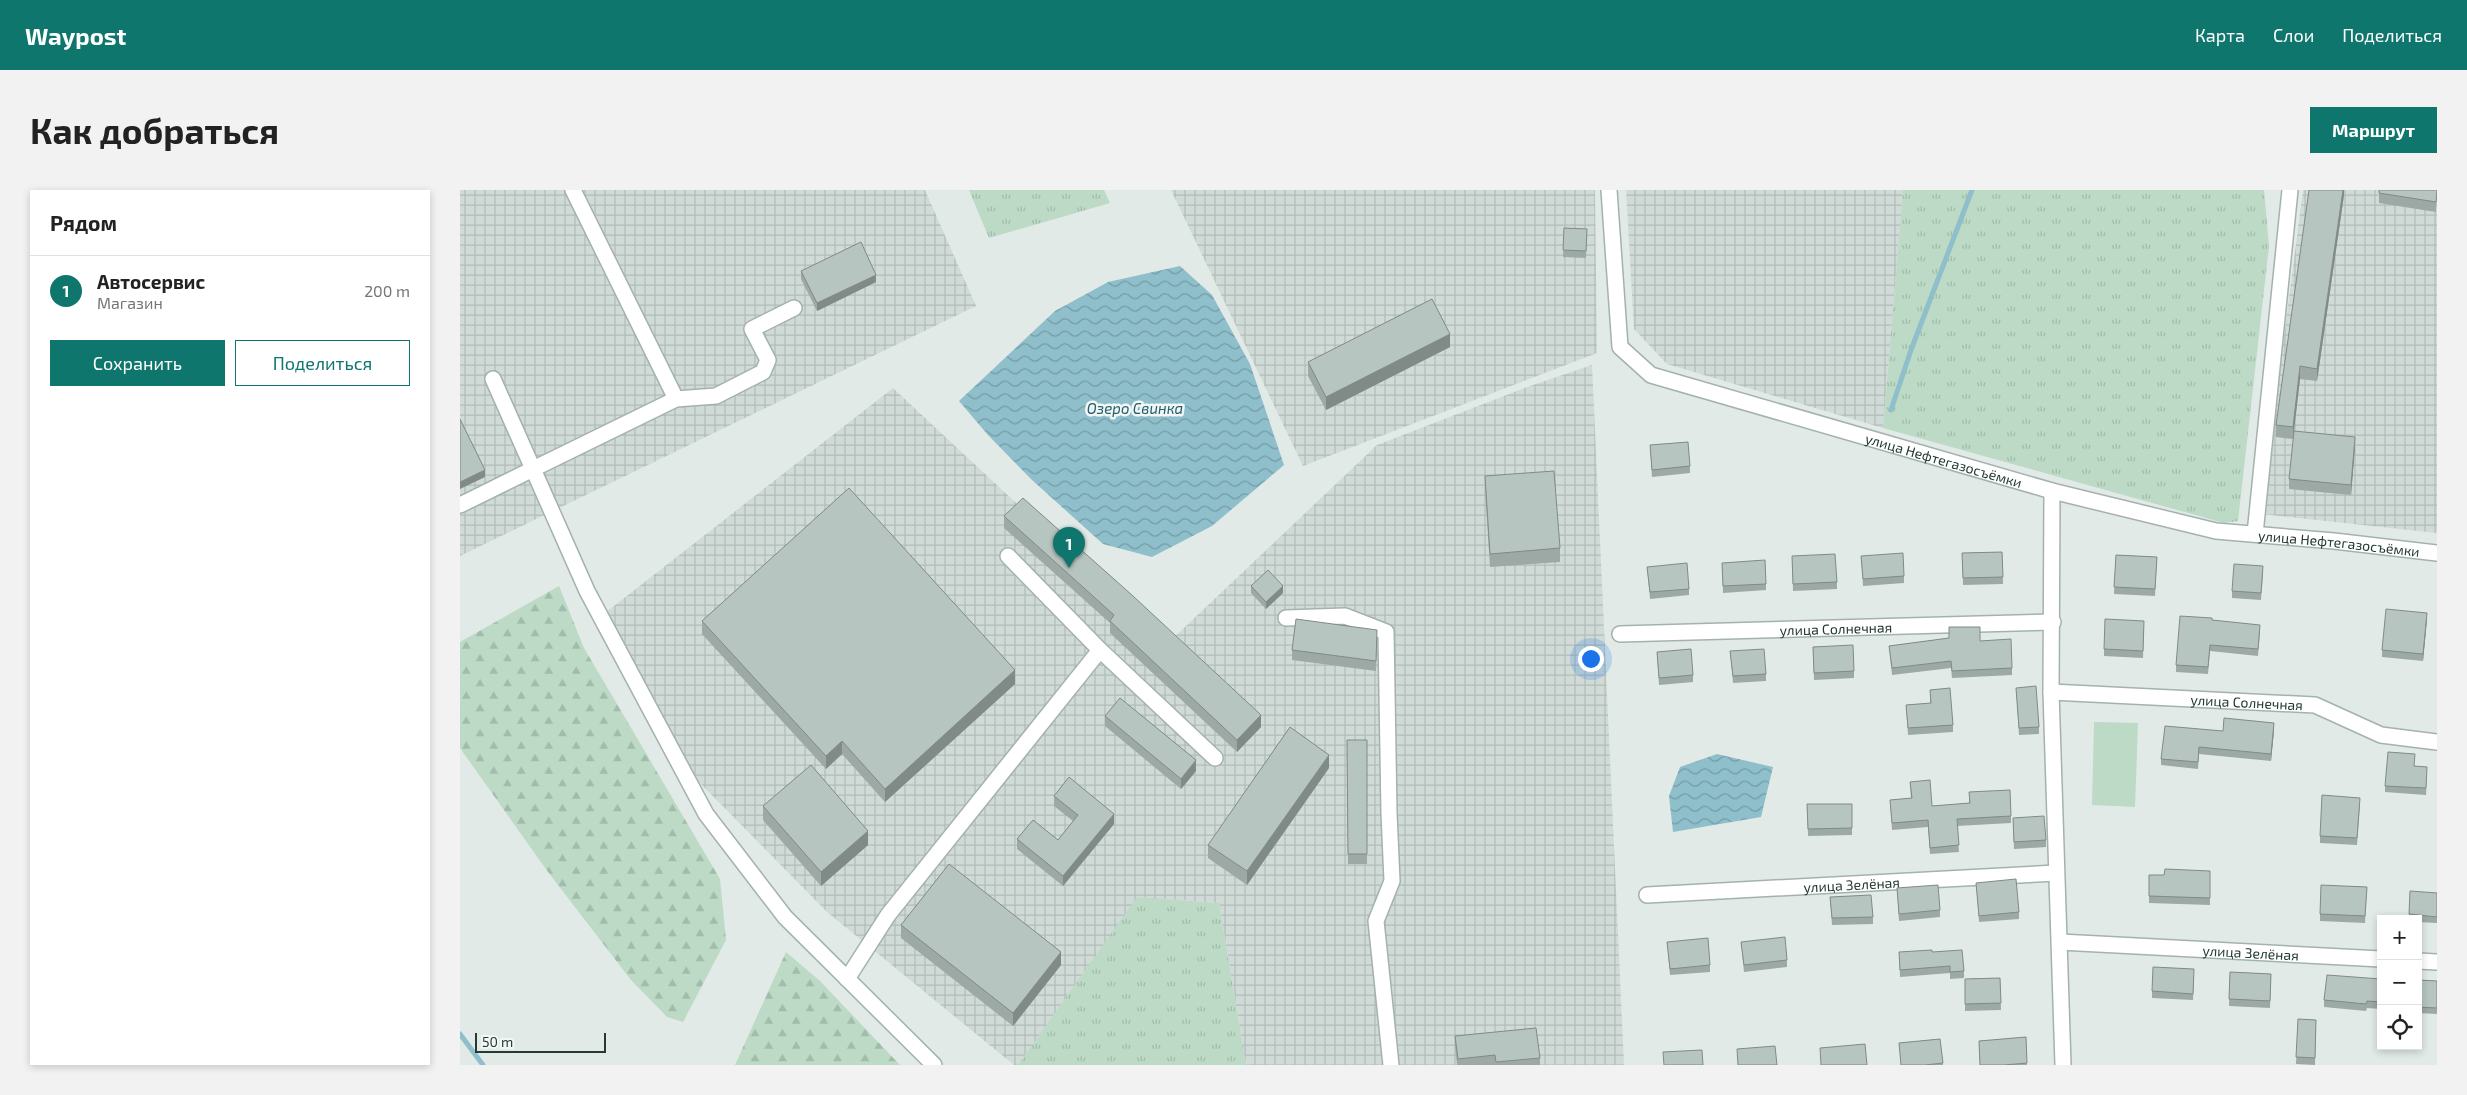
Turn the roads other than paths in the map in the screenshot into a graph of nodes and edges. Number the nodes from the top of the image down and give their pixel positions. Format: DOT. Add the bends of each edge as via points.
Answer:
graph roads {
  1 [pos="573,190"];
  2 [pos="1609,190"];
  3 [pos="2290,190"];
  4 [pos="794,308"];
  5 [pos="493,379"];
  6 [pos="676,399"];
  7 [pos="533,470"];
  8 [pos="2052,491"];
  9 [pos="460,505"];
  10 [pos="2255,534"];
  11 [pos="2437,553"];
  12 [pos="1008,556"];
  13 [pos="1286,618"];
  14 [pos="2052,622"];
  15 [pos="1620,634"];
  16 [pos="1100,650"];
  17 [pos="2050,692"];
  18 [pos="2437,742"];
  19 [pos="1215,758"];
  20 [pos="2056,873"];
  21 [pos="1647,895"];
  22 [pos="2060,942"];
  23 [pos="2377,959"];
  24 [pos="2422,961"];
  25 [pos="2437,962"];
  26 [pos="847,979"];
  27 [pos="934,1065"];
  28 [pos="1391,1065"];
  29 [pos="2063,1065"];
  1 -- 6 [label="street"];
  2 -- 8 [label="street, улица Нефтегазосъёмки" via="1620,347 1651,375"];
  3 -- 10 [label="street"];
  4 -- 6 [label="street" via="752,329 768,360 761,374 719,395"];
  5 -- 7 [label="street"];
  6 -- 7 [label="street"];
  7 -- 9 [label="street"];
  7 -- 26 [label="street" via="587,591 706,814 785,917"];
  8 -- 10 [label="street, улица Нефтегазосъёмки" via="2216,531"];
  8 -- 14 [label="street"];
  10 -- 11 [label="street, улица Нефтегазосъёмки"];
  12 -- 16 [label="street"];
  13 -- 28 [label="street" via="1345,616 1386,632 1392,882 1376,921"];
  14 -- 15 [label="street, улица Солнечная"];
  14 -- 17 [label="street"];
  16 -- 19 [label="street"];
  16 -- 26 [label="street" via="888,915"];
  17 -- 18 [label="street, улица Солнечная" via="2315,705 2381,735"];
  17 -- 20 [label="street"];
  20 -- 21 [label="street, улица Зелёная"];
  20 -- 22 [label="street"];
  22 -- 23 [label="street, улица Зелёная"];
  22 -- 29 [label="street"];
  24 -- 25 [label="street"];
  26 -- 27 [label="street"];
}
